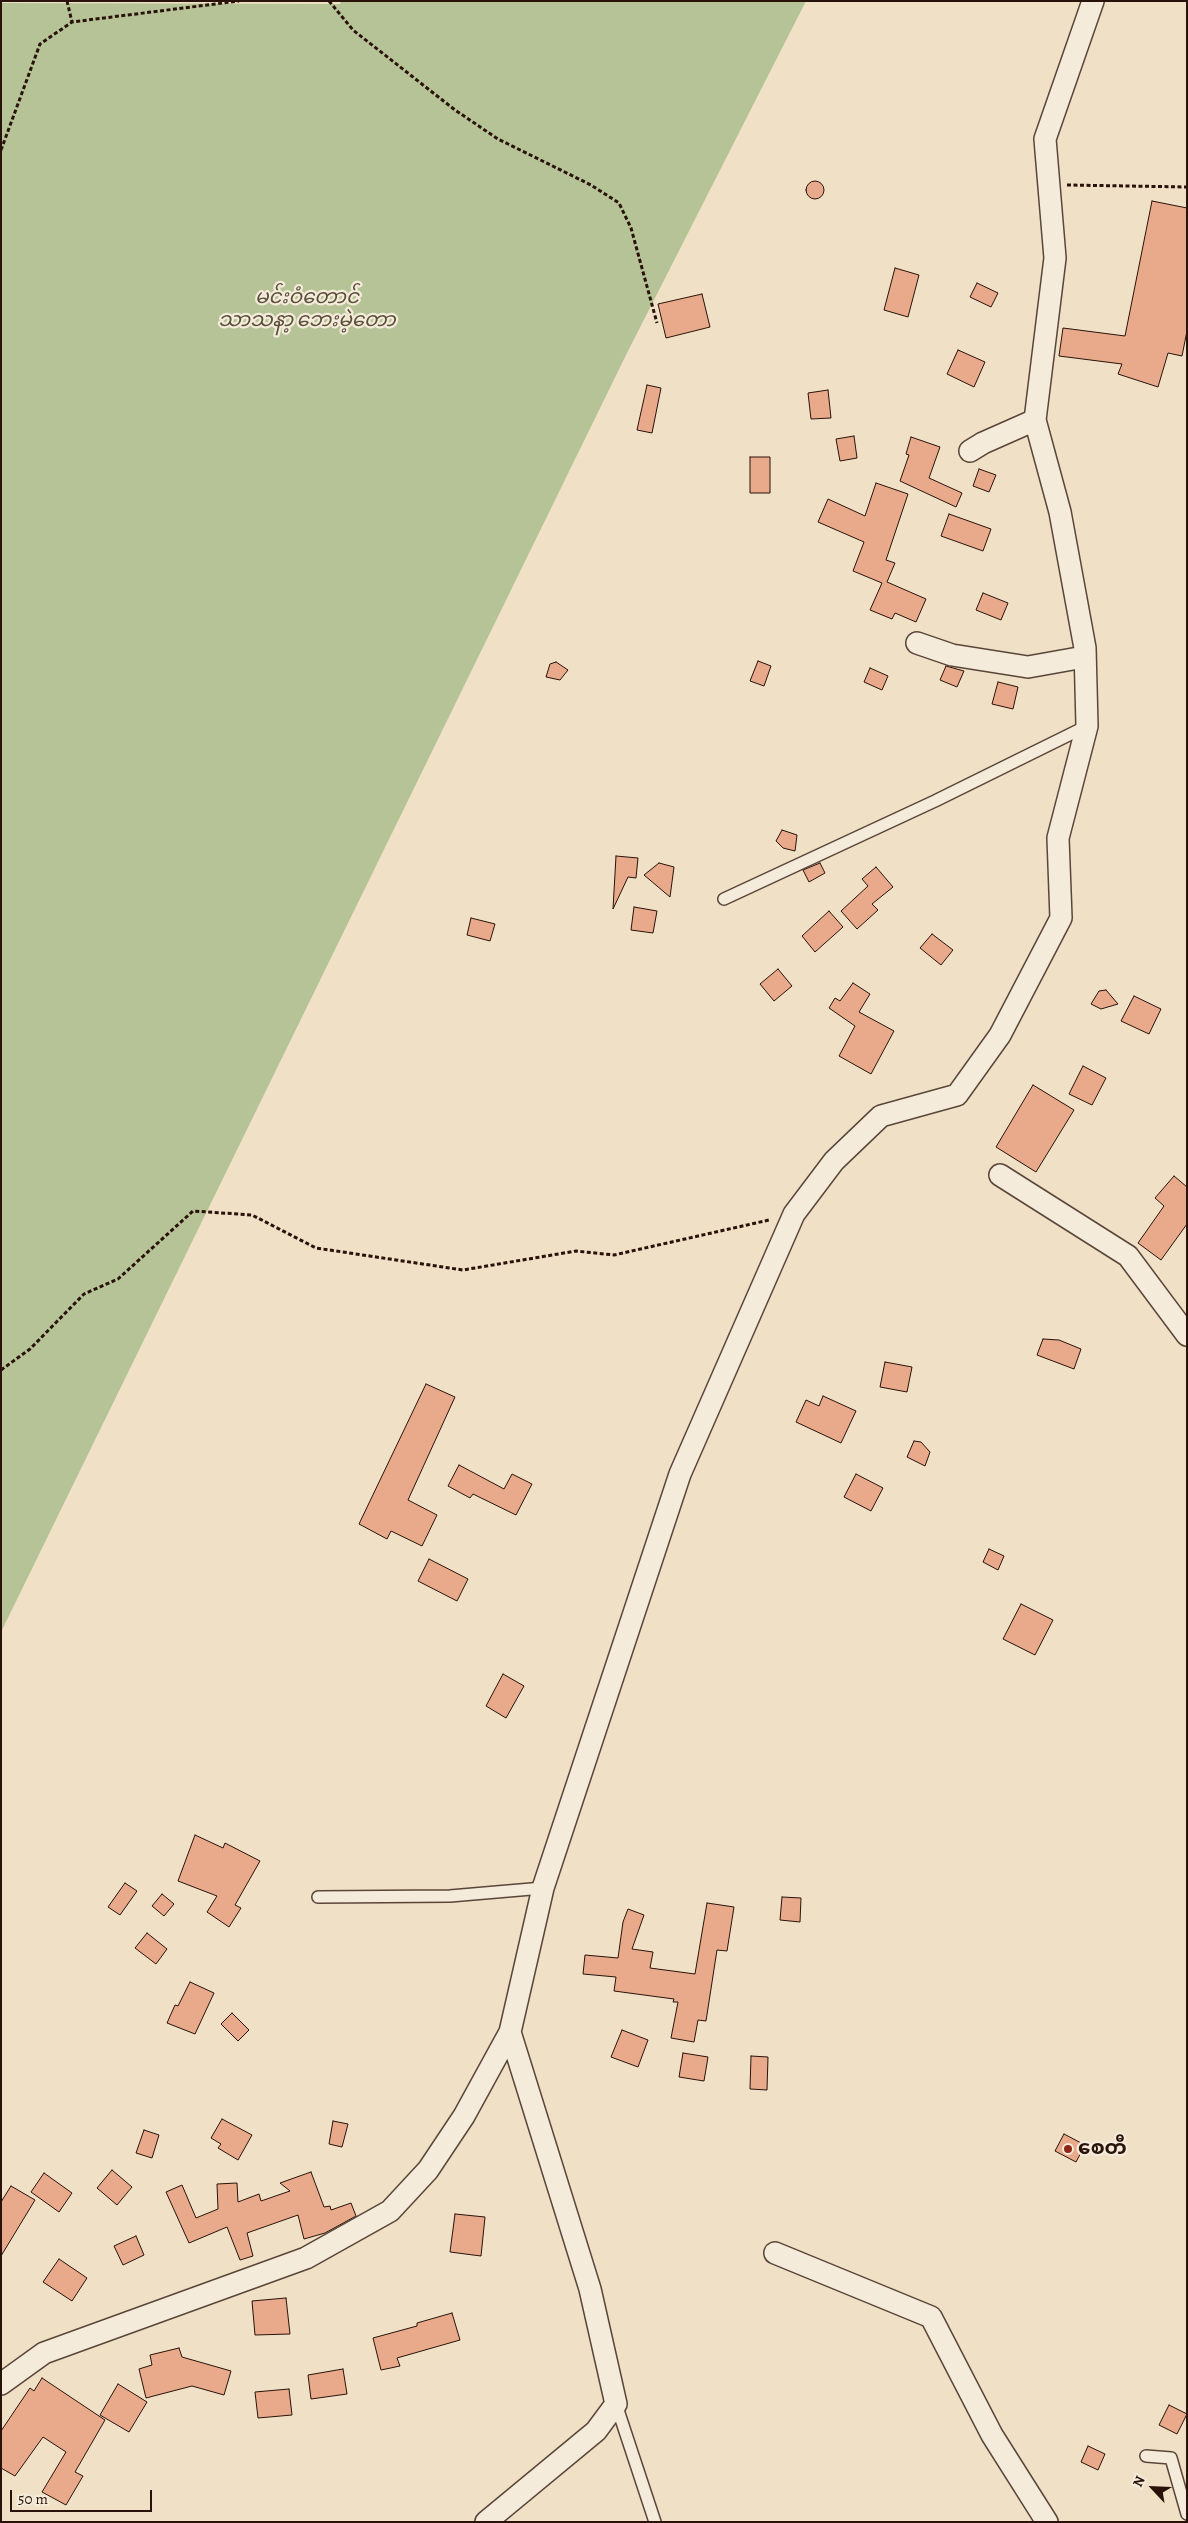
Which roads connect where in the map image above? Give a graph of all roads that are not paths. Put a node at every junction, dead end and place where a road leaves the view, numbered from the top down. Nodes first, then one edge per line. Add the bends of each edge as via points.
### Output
1 (1093, 1) edge
2 (1035, 420) junction
3 (970, 451) dead end
4 (917, 643) dead end
5 (1084, 657) junction
6 (1086, 726) junction
7 (724, 899) dead end
8 (1000, 1176) dead end
9 (1187, 1335) edge
10 (543, 1888) junction
11 (318, 1897) dead end
12 (510, 2032) junction
13 (775, 2253) dead end
14 (1, 2384) edge
15 (616, 2404) junction
16 (1146, 2456) dead end
17 (1187, 2514) edge
18 (486, 2522) edge
19 (655, 2522) edge
20 (1047, 2522) edge

1 - 2 street via 1045,139 1055,258
2 - 3 street
2 - 5 street via 1060,512
4 - 5 street via 952,655 1028,667
5 - 6 street
6 - 7 lane via 935,801
6 - 10 street via 1058,838 1061,918 1000,1035 957,1094 881,1116 834,1161 794,1214 680,1474
8 - 9 street via 1128,1256
10 - 11 lane via 450,1896
10 - 12 street
12 - 14 street via 464,2116 428,2170 390,2210 306,2258 44,2353
12 - 15 street via 590,2289
13 - 20 street via 931,2317 992,2435
15 - 18 street via 596,2431
15 - 19 lane
16 - 17 lane via 1171,2458

